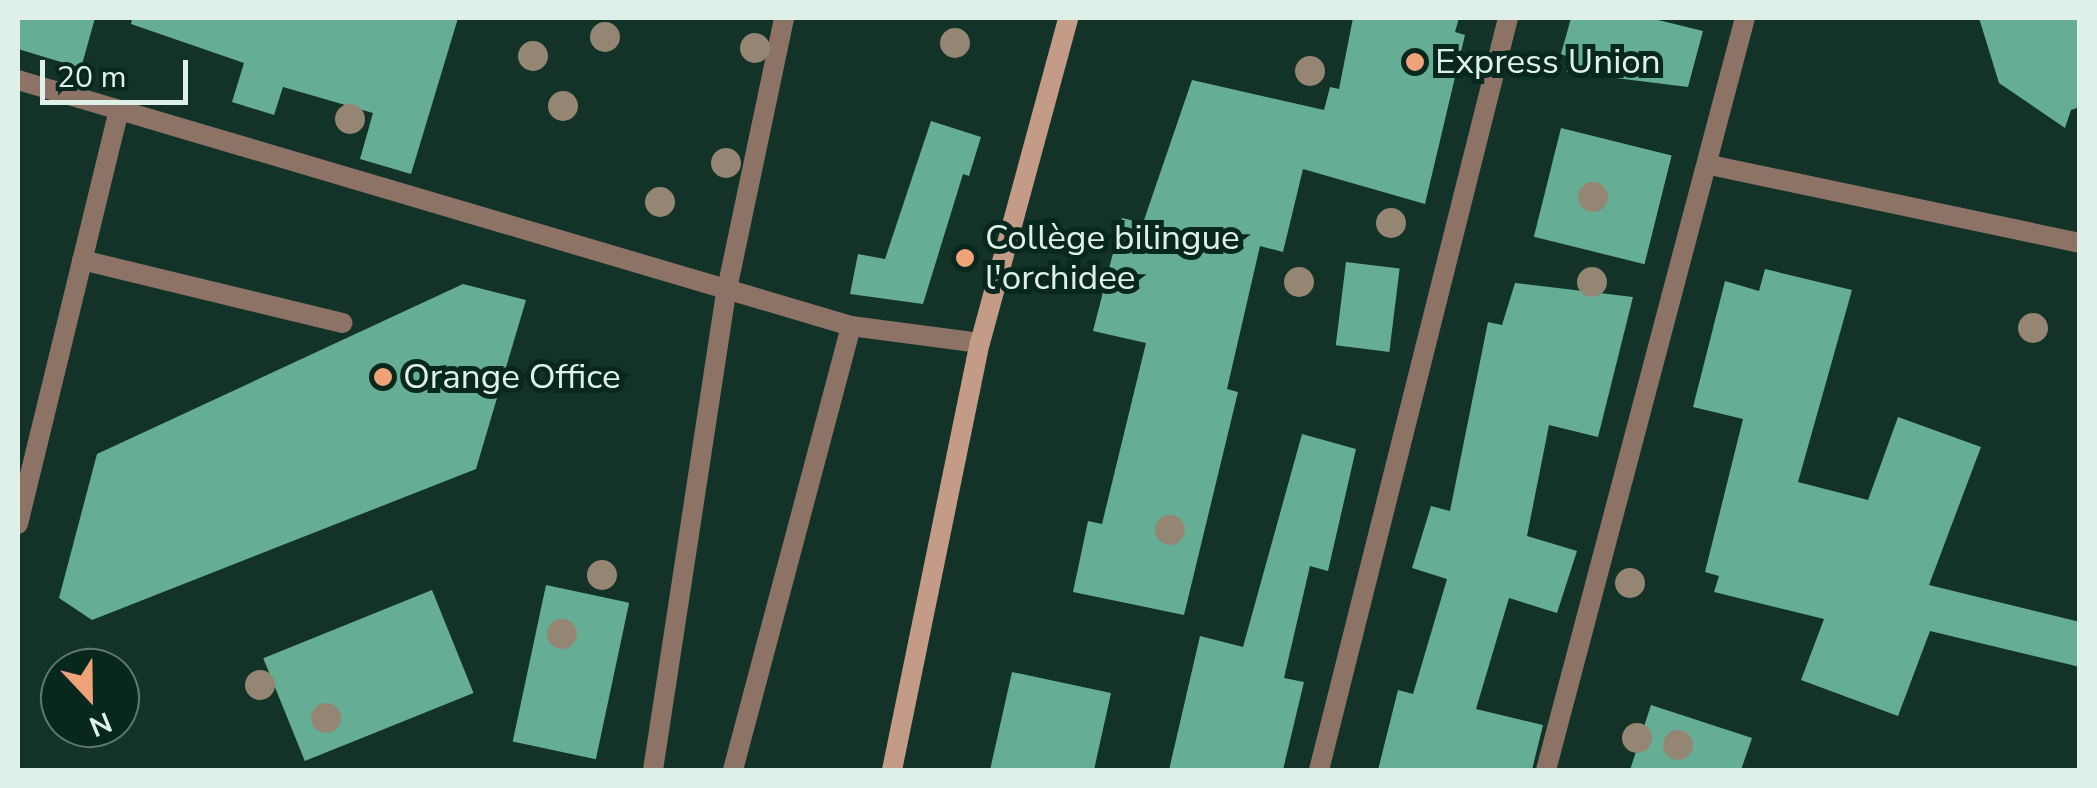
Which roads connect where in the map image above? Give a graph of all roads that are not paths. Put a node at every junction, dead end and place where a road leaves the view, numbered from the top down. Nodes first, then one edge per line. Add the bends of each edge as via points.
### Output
1 (784, 18) edge
2 (1068, 18) edge
3 (1508, 18) edge
4 (1745, 18) edge
5 (18, 80) edge
6 (119, 110) junction
7 (1710, 165) junction
8 (2080, 243) edge
9 (82, 260) junction
10 (727, 289) junction
11 (342, 323) dead end
12 (851, 326) junction
13 (980, 343) junction
14 (18, 524) edge
15 (653, 770) edge
16 (733, 770) edge
17 (892, 770) edge
18 (1320, 770) edge
19 (1546, 770) edge

1 - 10 street
2 - 13 main road
3 - 18 street
4 - 7 street
5 - 6 street
6 - 9 street
6 - 10 street
7 - 8 street
7 - 19 street
9 - 11 street
9 - 14 street
10 - 12 street
10 - 15 street
12 - 13 street
12 - 16 street
13 - 17 main road

